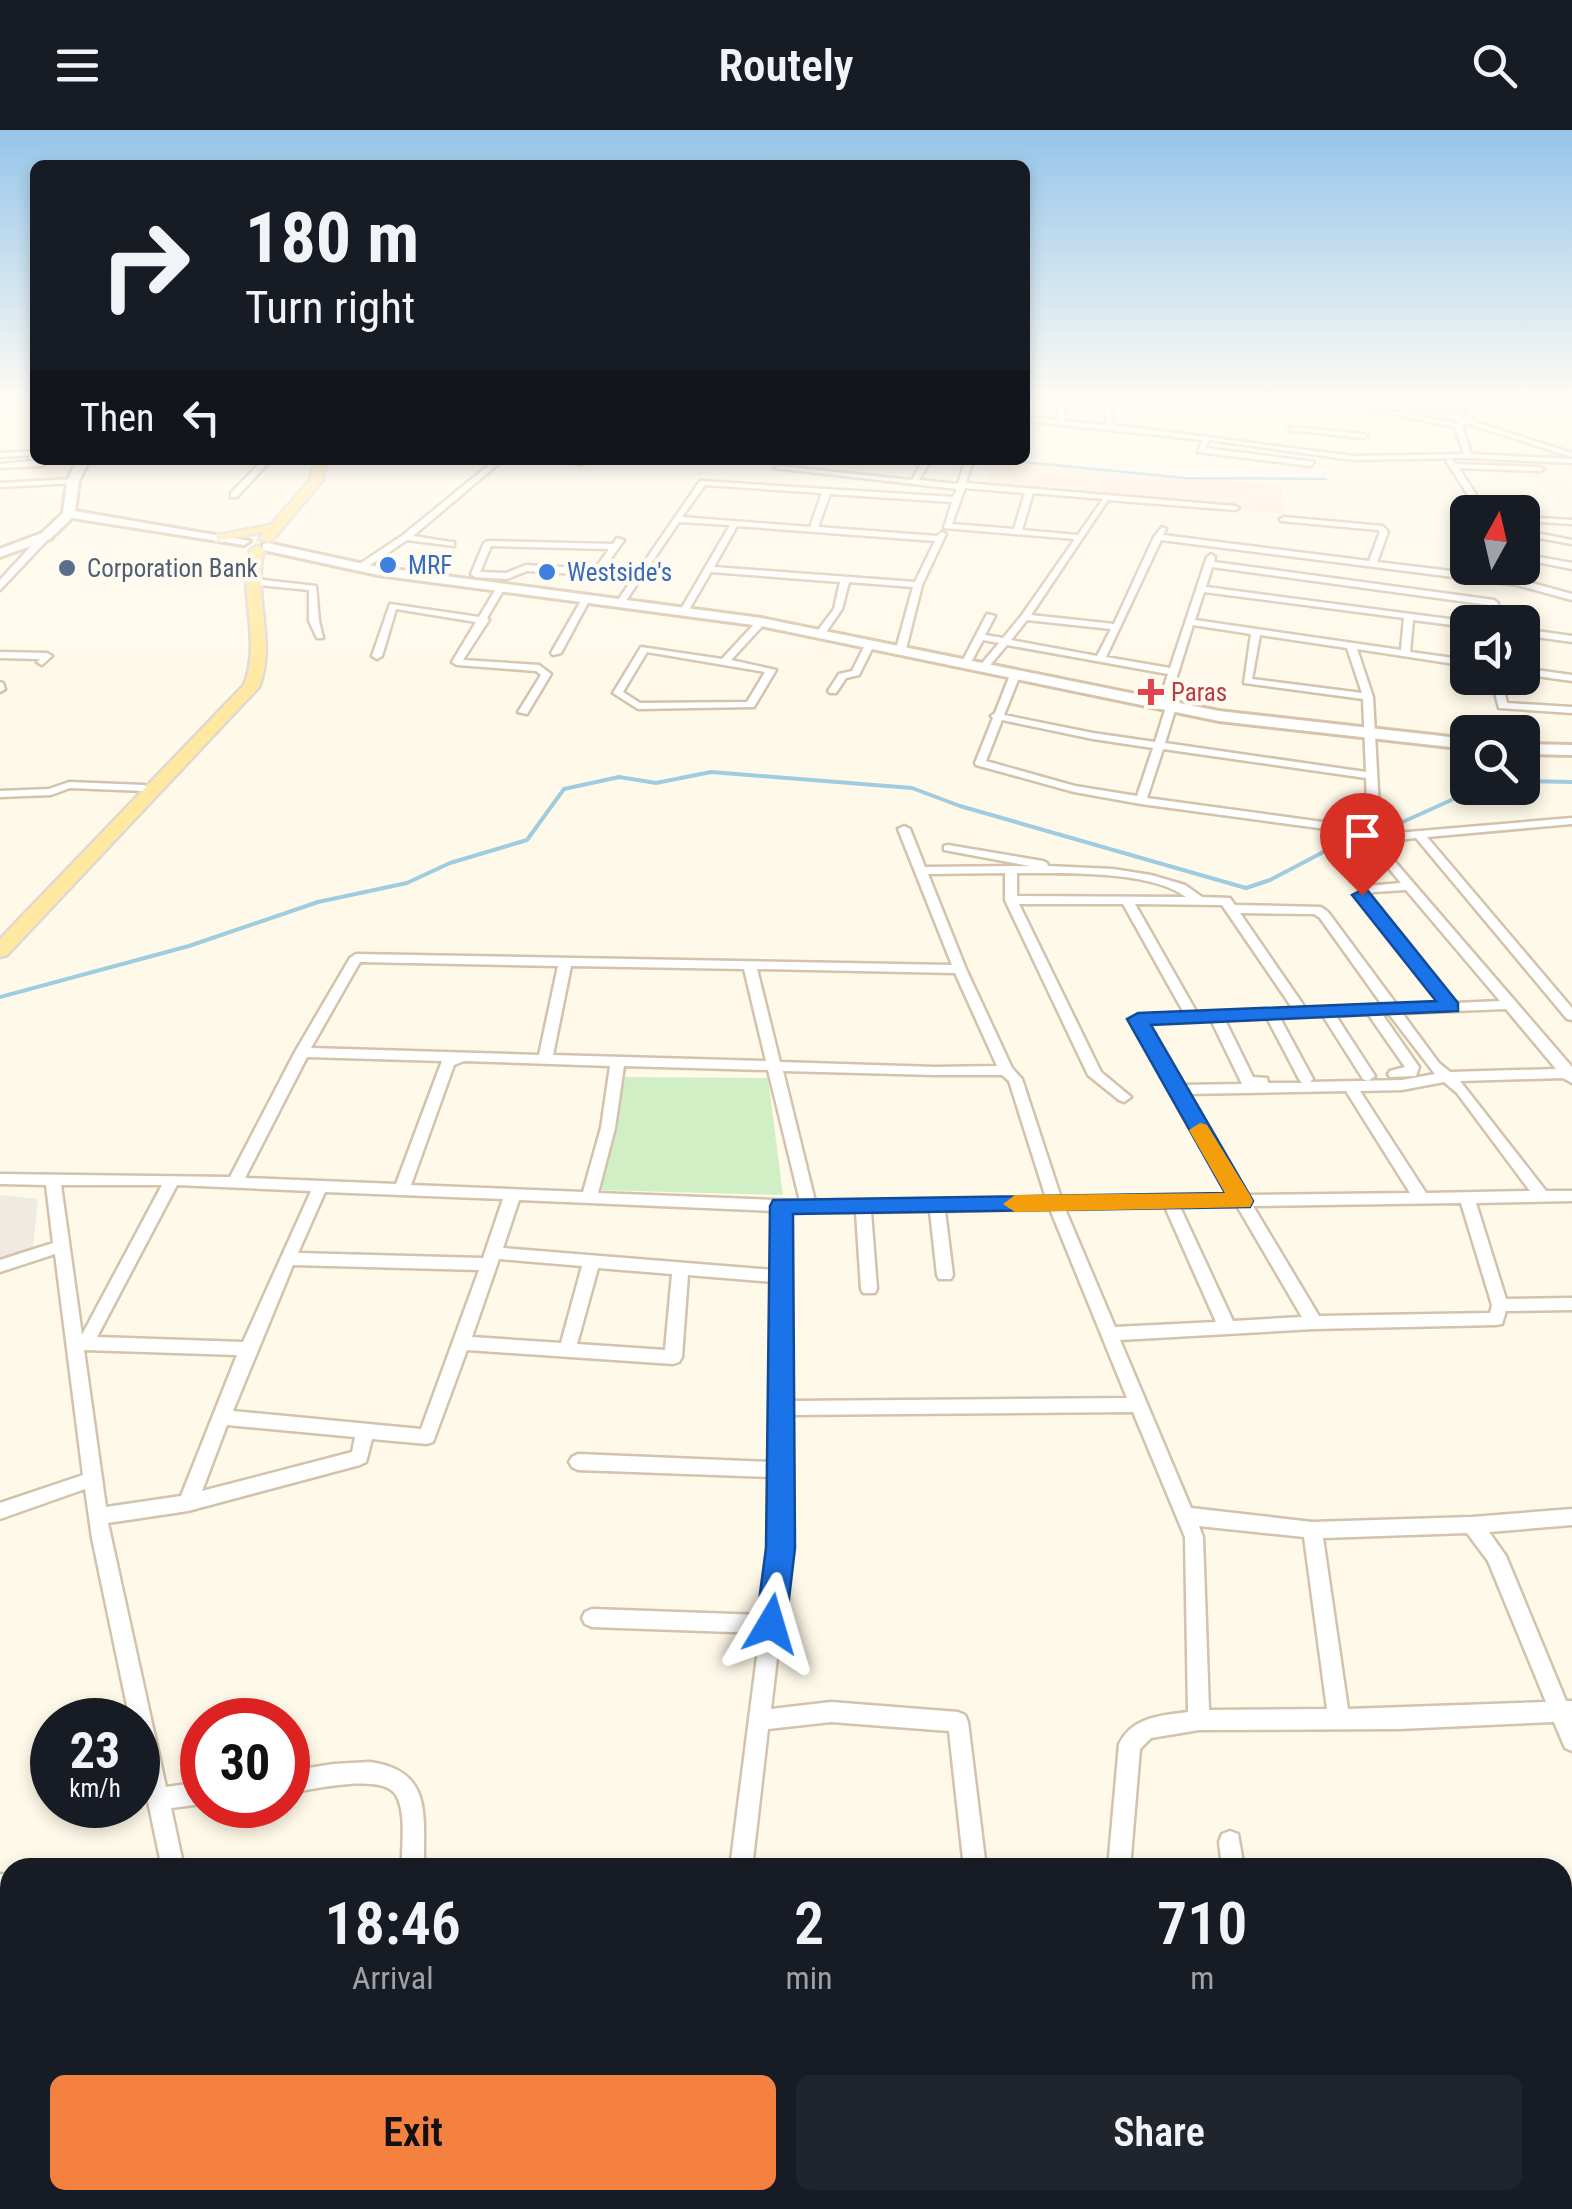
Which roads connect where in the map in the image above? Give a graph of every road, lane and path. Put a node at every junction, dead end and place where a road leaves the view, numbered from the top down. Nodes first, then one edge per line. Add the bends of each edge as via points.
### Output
1 (71, 497) edge
2 (293, 497) edge
3 (301, 497) edge
4 (454, 497) edge
5 (693, 497) edge
6 (825, 497) edge
7 (913, 497) edge
8 (957, 497) edge
9 (1028, 497) edge
10 (1099, 497) edge
11 (956, 500) junction
12 (1106, 501) dead end
13 (1235, 508) dead end
14 (69, 514) junction
15 (678, 519) junction
16 (1284, 519) dead end
17 (1540, 519) edge
18 (1572, 522) edge
19 (735, 523) junction
20 (947, 526) junction
21 (812, 529) junction
22 (1017, 532) junction
23 (46, 536) junction
24 (1540, 536) edge
25 (406, 537) junction
26 (1077, 537) junction
27 (222, 538) junction
28 (940, 538) junction
29 (257, 542) junction
30 (1572, 542) edge
31 (451, 544) dead end
32 (1215, 544) junction
33 (0, 553) edge
34 (1540, 560) edge
35 (1209, 564) junction
36 (1372, 564) junction
37 (1572, 566) edge
38 (361, 567) junction
39 (708, 569) junction
40 (1450, 574) edge
41 (845, 579) junction
42 (253, 582) junction
43 (493, 584) junction
44 (918, 585) junction
45 (1529, 585) edge
46 (0, 587) edge
47 (1200, 589) junction
48 (1572, 597) edge
49 (586, 599) junction
50 (620, 602) junction
51 (1494, 605) edge
52 (684, 611) junction
53 (990, 616) dead end
54 (1025, 616) junction
55 (1409, 616) junction
56 (484, 620) junction
57 (761, 622) junction
58 (1190, 622) junction
59 (1450, 622) edge
60 (1117, 627) junction
61 (1256, 632) junction
62 (821, 633) junction
63 (1540, 635) edge
64 (320, 636) dead end
65 (981, 638) junction
66 (1572, 639) edge
67 (1006, 640) junction
68 (870, 643) junction
69 (1352, 646) junction
70 (901, 649) junction
71 (556, 654) dead end
72 (1405, 654) junction
73 (0, 655) edge
74 (377, 656) dead end
75 (1100, 659) junction
76 (726, 660) junction
77 (1450, 660) edge
78 (42, 662) dead end
79 (966, 664) junction
80 (983, 668) junction
81 (1174, 672) junction
82 (1015, 674) junction
83 (1540, 674) edge
84 (1572, 678) edge
85 (833, 691) dead end
86 (1500, 695) edge
87 (1368, 697) junction
88 (1167, 706) junction
89 (1572, 710) edge
90 (523, 712) dead end
91 (996, 716) junction
92 (1371, 733) junction
93 (1450, 742) edge
94 (1160, 745) junction
95 (1540, 749) edge
96 (1572, 750) edge
97 (1372, 776) junction
98 (144, 788) junction
99 (0, 794) edge
100 (1141, 801) junction
101 (1572, 821) edge
102 (904, 829) dead end
103 (1365, 834) junction
104 (1419, 835) junction
105 (948, 848) dead end
106 (921, 871) junction
107 (1011, 872) junction
108 (1083, 872) junction
109 (1410, 886) junction
110 (1011, 900) junction
111 (1127, 900) junction
112 (1199, 901) junction
113 (1232, 909) junction
114 (0, 933) edge
115 (0, 951) edge
116 (565, 963) junction
117 (750, 967) junction
118 (960, 969) junction
119 (1510, 1005) junction
120 (1451, 1007) junction
121 (1392, 1009) junction
122 (1372, 1010) junction
123 (1327, 1012) junction
124 (1302, 1013) junction
125 (1271, 1014) junction
126 (1216, 1016) junction
127 (1572, 1016) edge
128 (1193, 1017) junction
129 (302, 1052) junction
130 (462, 1057) junction
131 (545, 1059) junction
132 (618, 1061) junction
133 (774, 1066) junction
134 (1006, 1070) junction
135 (1570, 1074) edge
136 (1368, 1076) junction
137 (1446, 1078) junction
138 (1306, 1079) junction
139 (1350, 1086) junction
140 (1176, 1090) junction
141 (1124, 1097) dead end
142 (0, 1180) edge
143 (172, 1180) junction
144 (53, 1182) junction
145 (234, 1184) junction
146 (320, 1187) junction
147 (402, 1189) junction
148 (512, 1194) junction
149 (1542, 1196) junction
150 (1572, 1196) edge
151 (589, 1197) junction
152 (1468, 1198) junction
153 (1422, 1199) junction
154 (1242, 1201) junction
155 (1170, 1202) junction
156 (1056, 1203) junction
157 (937, 1205) junction
158 (782, 1206) junction
159 (862, 1206) junction
160 (810, 1207) junction
161 (62, 1246) junction
162 (288, 1259) junction
163 (490, 1259) junction
164 (592, 1261) junction
165 (0, 1266) edge
166 (681, 1268) junction
167 (945, 1275) dead end
168 (782, 1277) junction
169 (870, 1289) dead end
170 (1572, 1304) edge
171 (1500, 1305) junction
172 (1314, 1323) junction
173 (1227, 1327) junction
174 (1110, 1334) junction
175 (80, 1343) junction
176 (462, 1344) junction
177 (248, 1348) junction
178 (567, 1350) junction
179 (1139, 1405) junction
180 (781, 1408) junction
181 (220, 1418) junction
182 (365, 1431) junction
183 (578, 1462) dead end
184 (780, 1470) junction
185 (93, 1479) junction
186 (188, 1503) junction
187 (0, 1511) edge
188 (98, 1516) junction
189 (1186, 1516) junction
190 (1572, 1516) edge
191 (1472, 1525) junction
192 (1312, 1530) junction
193 (592, 1618) dead end
194 (771, 1624) junction
195 (137, 1698) edge
196 (1565, 1711) edge
197 (1339, 1719) junction
198 (759, 1720) junction
199 (1199, 1720) junction
200 (1572, 1740) edge
201 (310, 1779) edge
202 (160, 1808) edge
203 (1230, 1842) dead end
204 (171, 1858) edge
205 (413, 1858) edge
206 (742, 1858) edge
207 (974, 1858) edge
208 (1120, 1858) edge
209 (1232, 1858) edge

1 - 14 main road
2 - 29 main road
3 - 29 main road
4 - 25 street
5 - 15 street
6 - 21 street
7 - 11 street
8 - 11 street
9 - 22 street
10 - 13 street
11 - 20 street
12 - 26 street
14 - 23 main road
14 - 27 main road
15 - 19 street
15 - 50 street
16 - 36 street via 1380,528
17 - 18 street
19 - 21 street
19 - 39 street
20 - 22 street
20 - 28 street
21 - 28 street
22 - 26 street
23 - 33 main road
23 - 46 street
24 - 30 street
25 - 31 street
25 - 38 street
26 - 54 street
27 - 29 main road
27 - 29 main road
28 - 44 street
29 - 38 main road
29 - 42 main road
29 - 98 main road via 242,680
32 - 35 street
32 - 36 street
32 - 60 street via 1160,533
34 - 37 street
35 - 47 street
35 - 51 street
36 - 40 street
38 - 43 main road
39 - 41 street
39 - 52 street
41 - 44 street
41 - 62 street via 838,609
42 - 64 street via 313,588
42 - 115 main road via 262,656 251,687
43 - 43 street via 526,568 596,572 617,543 488,542 475,575
43 - 49 main road
43 - 56 street
44 - 70 street
45 - 48 street
47 - 55 street
47 - 58 street
49 - 50 main road
49 - 71 street
50 - 52 main road
52 - 57 main road
53 - 65 street
54 - 60 street
54 - 67 street
55 - 59 street
55 - 72 street
56 - 74 street via 393,606
56 - 90 street via 458,662 539,668 546,674
57 - 62 main road
57 - 76 street
58 - 61 street
58 - 81 street
60 - 75 street
61 - 69 street
61 - 87 street via 1247,681
62 - 68 main road
63 - 66 street
65 - 67 street
65 - 79 street
67 - 75 street
67 - 80 street
68 - 70 main road
68 - 85 street via 856,673 842,676
69 - 72 street
69 - 87 street
70 - 79 main road
72 - 77 street
73 - 78 street via 47,656
75 - 81 street
76 - 76 street via 644,649 618,693 638,706 750,705 771,670
79 - 80 main road
80 - 82 main road
81 - 88 street
82 - 88 main road
82 - 91 street
83 - 84 street
86 - 89 street via 1503,706 1513,709
87 - 92 street
88 - 92 main road
88 - 94 street
91 - 94 street
91 - 100 street via 980,763
92 - 93 main road
92 - 97 street
94 - 97 street
94 - 100 street
95 - 96 main road
97 - 103 street via 1374,827
98 - 99 street via 70,785
98 - 114 main road
100 - 103 street
101 - 104 street
102 - 106 street
103 - 104 street
103 - 109 street
104 - 127 street
105 - 108 street
106 - 107 street
106 - 118 street
107 - 108 street
107 - 110 street
108 - 112 street via 1163,879 1192,890
109 - 119 street
109 - 120 street via 1362,895
110 - 111 street
110 - 141 street via 1096,1074
111 - 112 street
111 - 128 street
112 - 113 street via 1226,901
113 - 121 street via 1317,910
113 - 124 street
116 - 117 street
116 - 129 street via 356,958
116 - 131 street
117 - 118 street
117 - 133 street
118 - 134 street
119 - 120 street
119 - 135 street
120 - 121 street
121 - 122 street
121 - 137 street
122 - 123 street
122 - 136 street via 1412,1067
123 - 124 street
123 - 136 street
124 - 125 street
125 - 126 street
125 - 138 street
126 - 128 street
126 - 138 street via 1248,1082
128 - 140 street via 1138,1019
129 - 130 street
129 - 145 street
130 - 131 street
130 - 147 street via 448,1062
131 - 132 street
132 - 133 street
132 - 151 street
133 - 134 street
133 - 160 street
134 - 156 street via 1016,1080
135 - 137 street
136 - 138 street
137 - 139 street
137 - 149 street
139 - 140 street
139 - 153 street
140 - 154 street
142 - 144 street
143 - 144 street
143 - 145 street
143 - 175 street
144 - 161 street
145 - 146 street
146 - 147 street
146 - 162 street
147 - 148 street
148 - 151 street
148 - 163 street
149 - 150 street
149 - 152 street
151 - 158 street
152 - 153 street
152 - 171 street
153 - 154 street
154 - 155 street
154 - 172 street
155 - 156 street
155 - 173 street
156 - 157 street
156 - 174 street
157 - 159 street
157 - 167 street
158 - 160 street
158 - 168 street
159 - 160 street
159 - 169 street
161 - 165 street
161 - 175 street
162 - 163 street
162 - 177 street
163 - 164 street
163 - 176 street
164 - 166 street
164 - 178 street
166 - 168 street
166 - 178 street via 672,1356
168 - 180 street
170 - 171 street
171 - 172 street via 1496,1319
172 - 173 street
173 - 174 street
174 - 179 street
175 - 177 street
175 - 185 street
176 - 178 street
176 - 182 street via 427,1437
177 - 181 street
179 - 180 street
179 - 189 street
180 - 184 street
181 - 182 street
181 - 186 street
182 - 186 street via 360,1457
183 - 184 street
184 - 194 street
185 - 187 street
185 - 188 street
186 - 188 street
188 - 195 street
189 - 192 street
189 - 199 street via 1194,1537
190 - 191 street
191 - 192 street
191 - 196 street via 1496,1556
192 - 197 street
193 - 194 street
194 - 198 street
196 - 197 street
196 - 200 street
197 - 199 street
198 - 206 street
198 - 207 street via 831,1712 958,1722
199 - 208 street via 1146,1729 1130,1744
201 - 205 street via 364,1772 395,1777 410,1802
202 - 204 street
203 - 209 street

